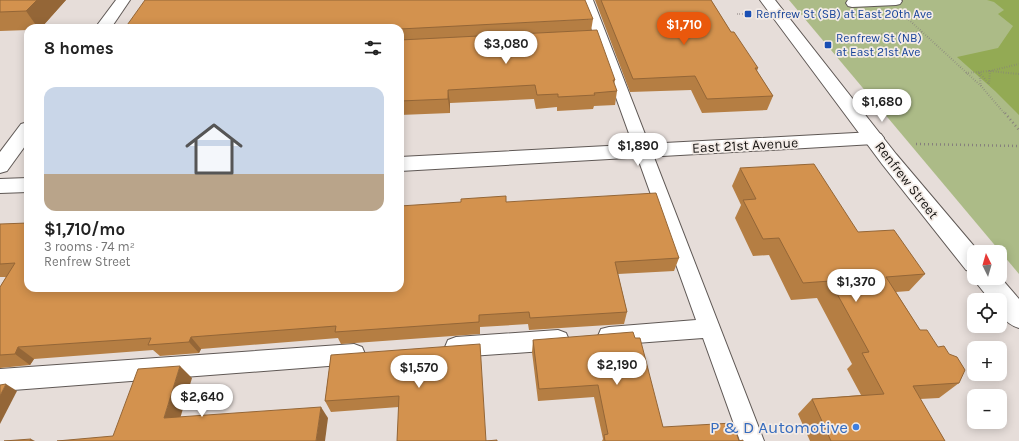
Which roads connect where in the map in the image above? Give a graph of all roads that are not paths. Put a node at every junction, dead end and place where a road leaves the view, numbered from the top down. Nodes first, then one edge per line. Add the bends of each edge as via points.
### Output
1 (123, 0) edge
2 (587, 0) edge
3 (767, 0) edge
4 (892, 1) road end
5 (852, 3) dead end
6 (106, 24) edge
7 (601, 38) junction
8 (585, 39) edge
9 (24, 133) edge
10 (874, 138) junction
11 (644, 151) junction
12 (404, 164) edge
13 (0, 166) edge
14 (24, 185) edge
15 (0, 186) edge
16 (967, 255) edge
17 (992, 285) edge
18 (1019, 317) edge
19 (710, 328) junction
20 (439, 348) edge
21 (375, 353) edge
22 (0, 380) edge
23 (752, 441) edge

1 - 6 street
2 - 7 lane
3 - 10 street, Renfrew Street
4 - 5 lane
7 - 8 lane
7 - 11 lane
9 - 13 street
10 - 11 street, East 21st Avenue
10 - 16 street, Renfrew Street
11 - 12 street, East 21st Avenue
11 - 19 lane
14 - 15 street
17 - 18 street
19 - 20 lane
19 - 23 lane
21 - 22 lane

